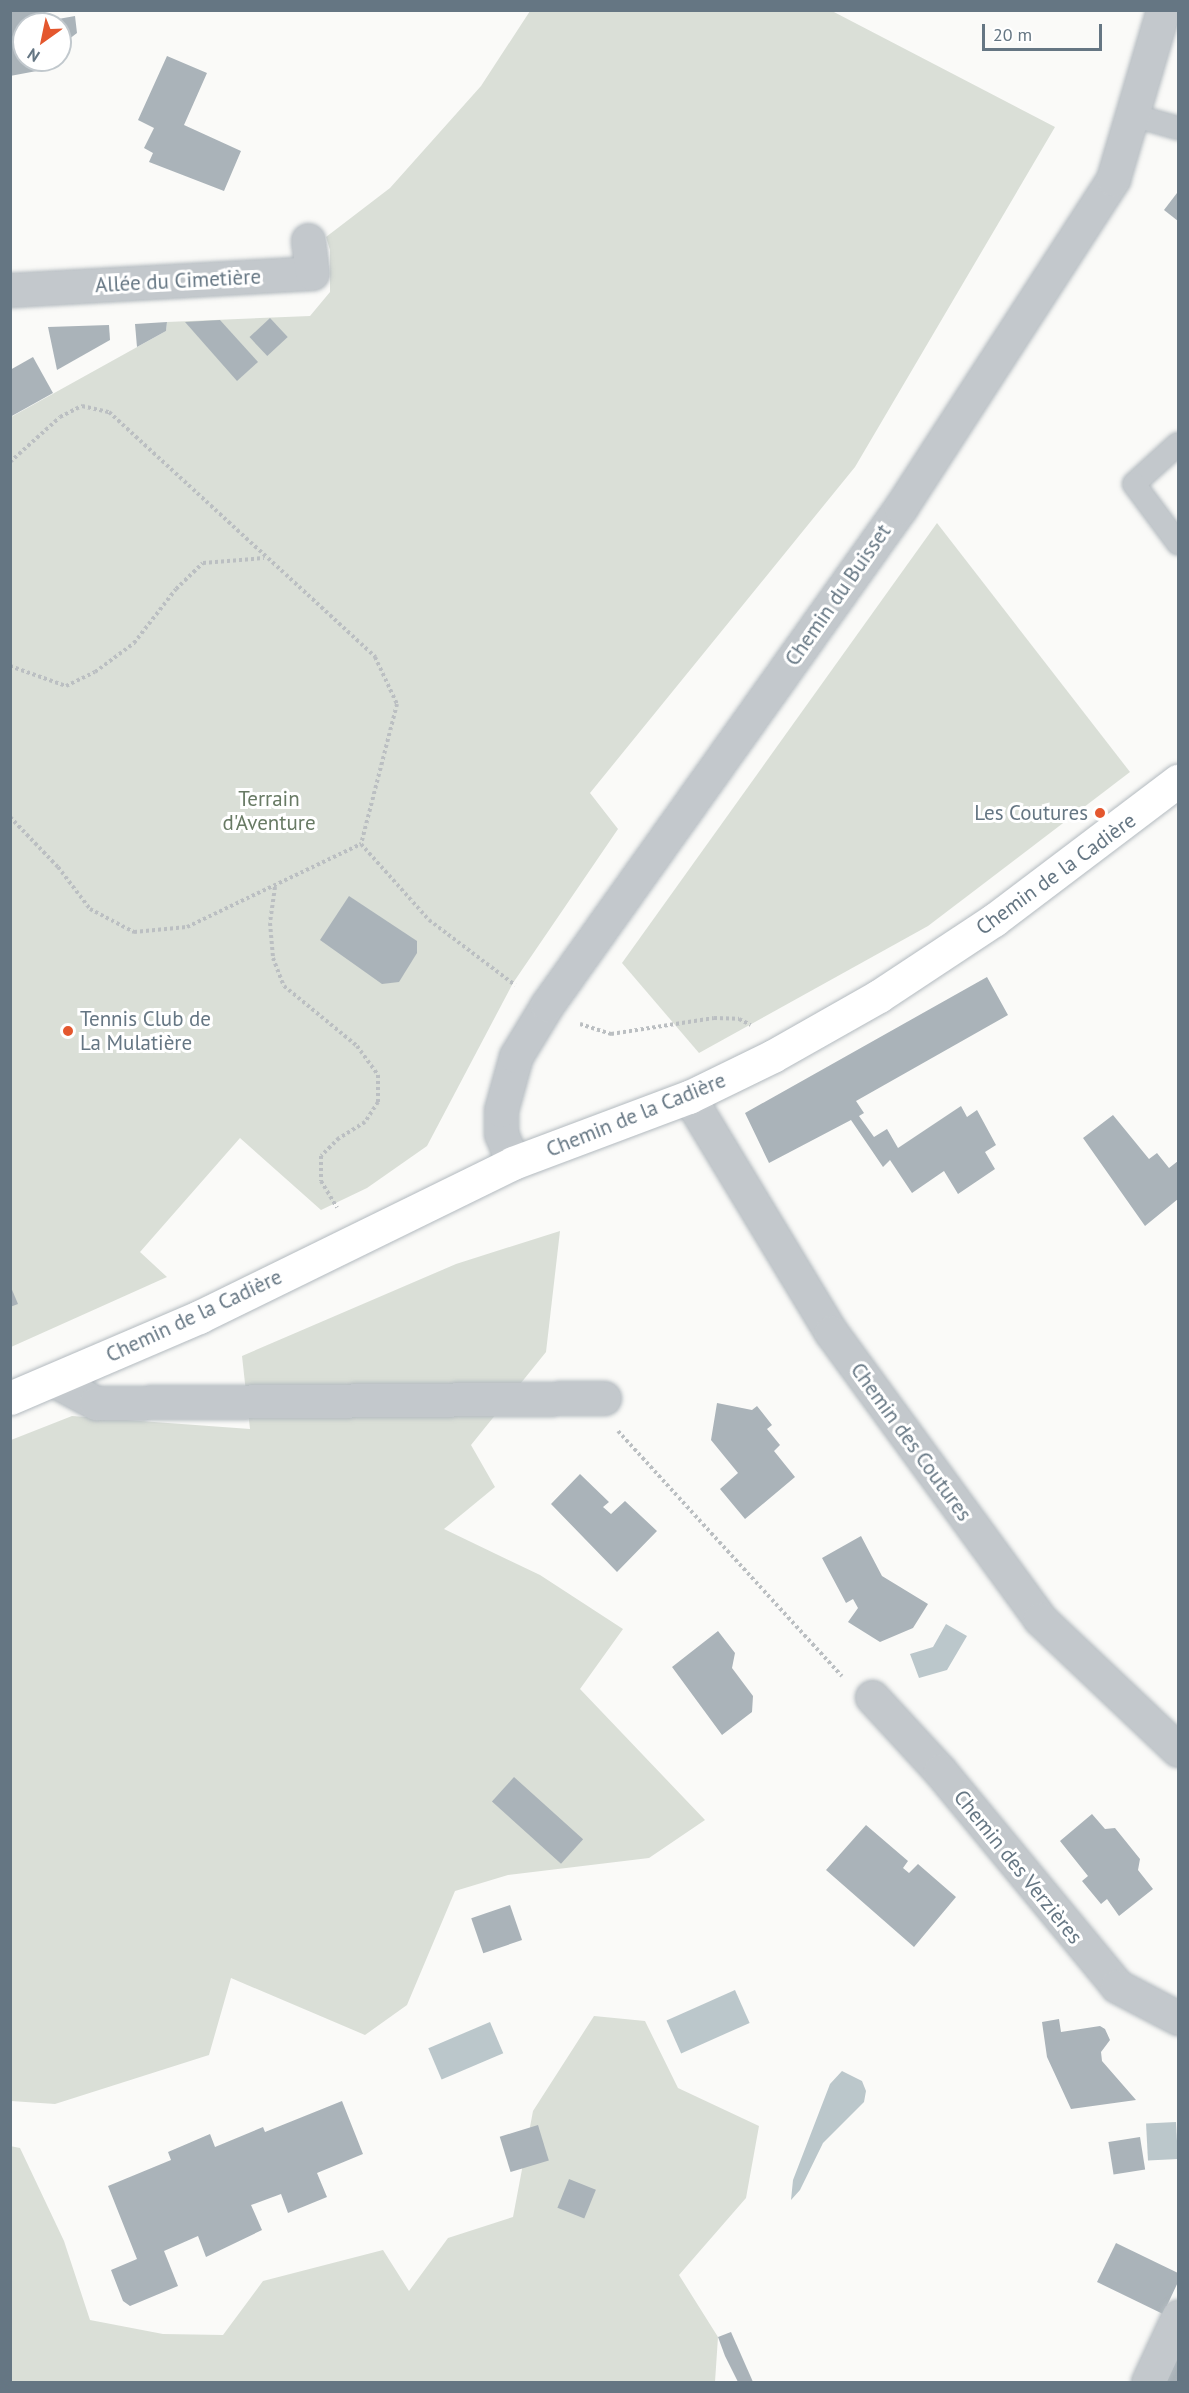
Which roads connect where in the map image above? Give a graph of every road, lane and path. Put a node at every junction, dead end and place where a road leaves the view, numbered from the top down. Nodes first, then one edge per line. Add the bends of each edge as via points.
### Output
1 (1163, 10) edge
2 (1132, 116) junction
3 (1179, 128) edge
4 (308, 240) dead end
5 (10, 290) edge
6 (1179, 444) edge
7 (10, 462) edge
8 (1179, 543) edge
9 (264, 558) junction
10 (10, 666) edge
11 (1179, 781) edge
12 (12, 816) edge
13 (361, 844) junction
14 (275, 887) junction
15 (518, 987) dead end
16 (574, 1021) dead end
17 (757, 1030) dead end
18 (689, 1097) junction
19 (513, 1163) junction
20 (354, 1238) junction
21 (55, 1381) junction
22 (10, 1398) edge
23 (604, 1398) joint
24 (872, 1697) joint
25 (1179, 1750) edge
26 (1179, 2018) edge
27 (1179, 2317) edge
28 (1148, 2382) edge

1 - 2 street, Chemin du Buisset
2 - 3 lane
2 - 19 street, Chemin du Buisset via 1113,179 901,507 547,1005 516,1056 501,1110 501,1134
4 - 5 street, Allée du Cimetière via 312,273
6 - 8 lane via 1134,484
7 - 9 path via 82,406 110,412
9 - 10 path via 203,563 176,589 134,643 95,672 66,686
9 - 13 path via 375,657 397,704
11 - 18 street, Chemin de la Cadière via 994,920 906,979 772,1056
12 - 14 path via 90,909 134,932 188,927
13 - 14 path
13 - 15 path via 429,920
14 - 20 path via 270,923 273,958 284,986 357,1046 378,1076 378,1102 365,1122 339,1138 321,1156 321,1181
16 - 17 path via 611,1034 714,1018 739,1019
18 - 19 street, Chemin de la Cadière
18 - 25 street, Chemin des Coutures via 831,1332 1040,1619
19 - 20 street, Chemin de la Cadière
20 - 21 street, Chemin de la Cadière via 199,1317
21 - 22 street, Chemin de la Cadière
21 - 23 street via 96,1403
23 - 24 path via 613,1425 840,1675
24 - 26 street, Chemin des Verzières via 940,1771 1117,1986
27 - 28 street

